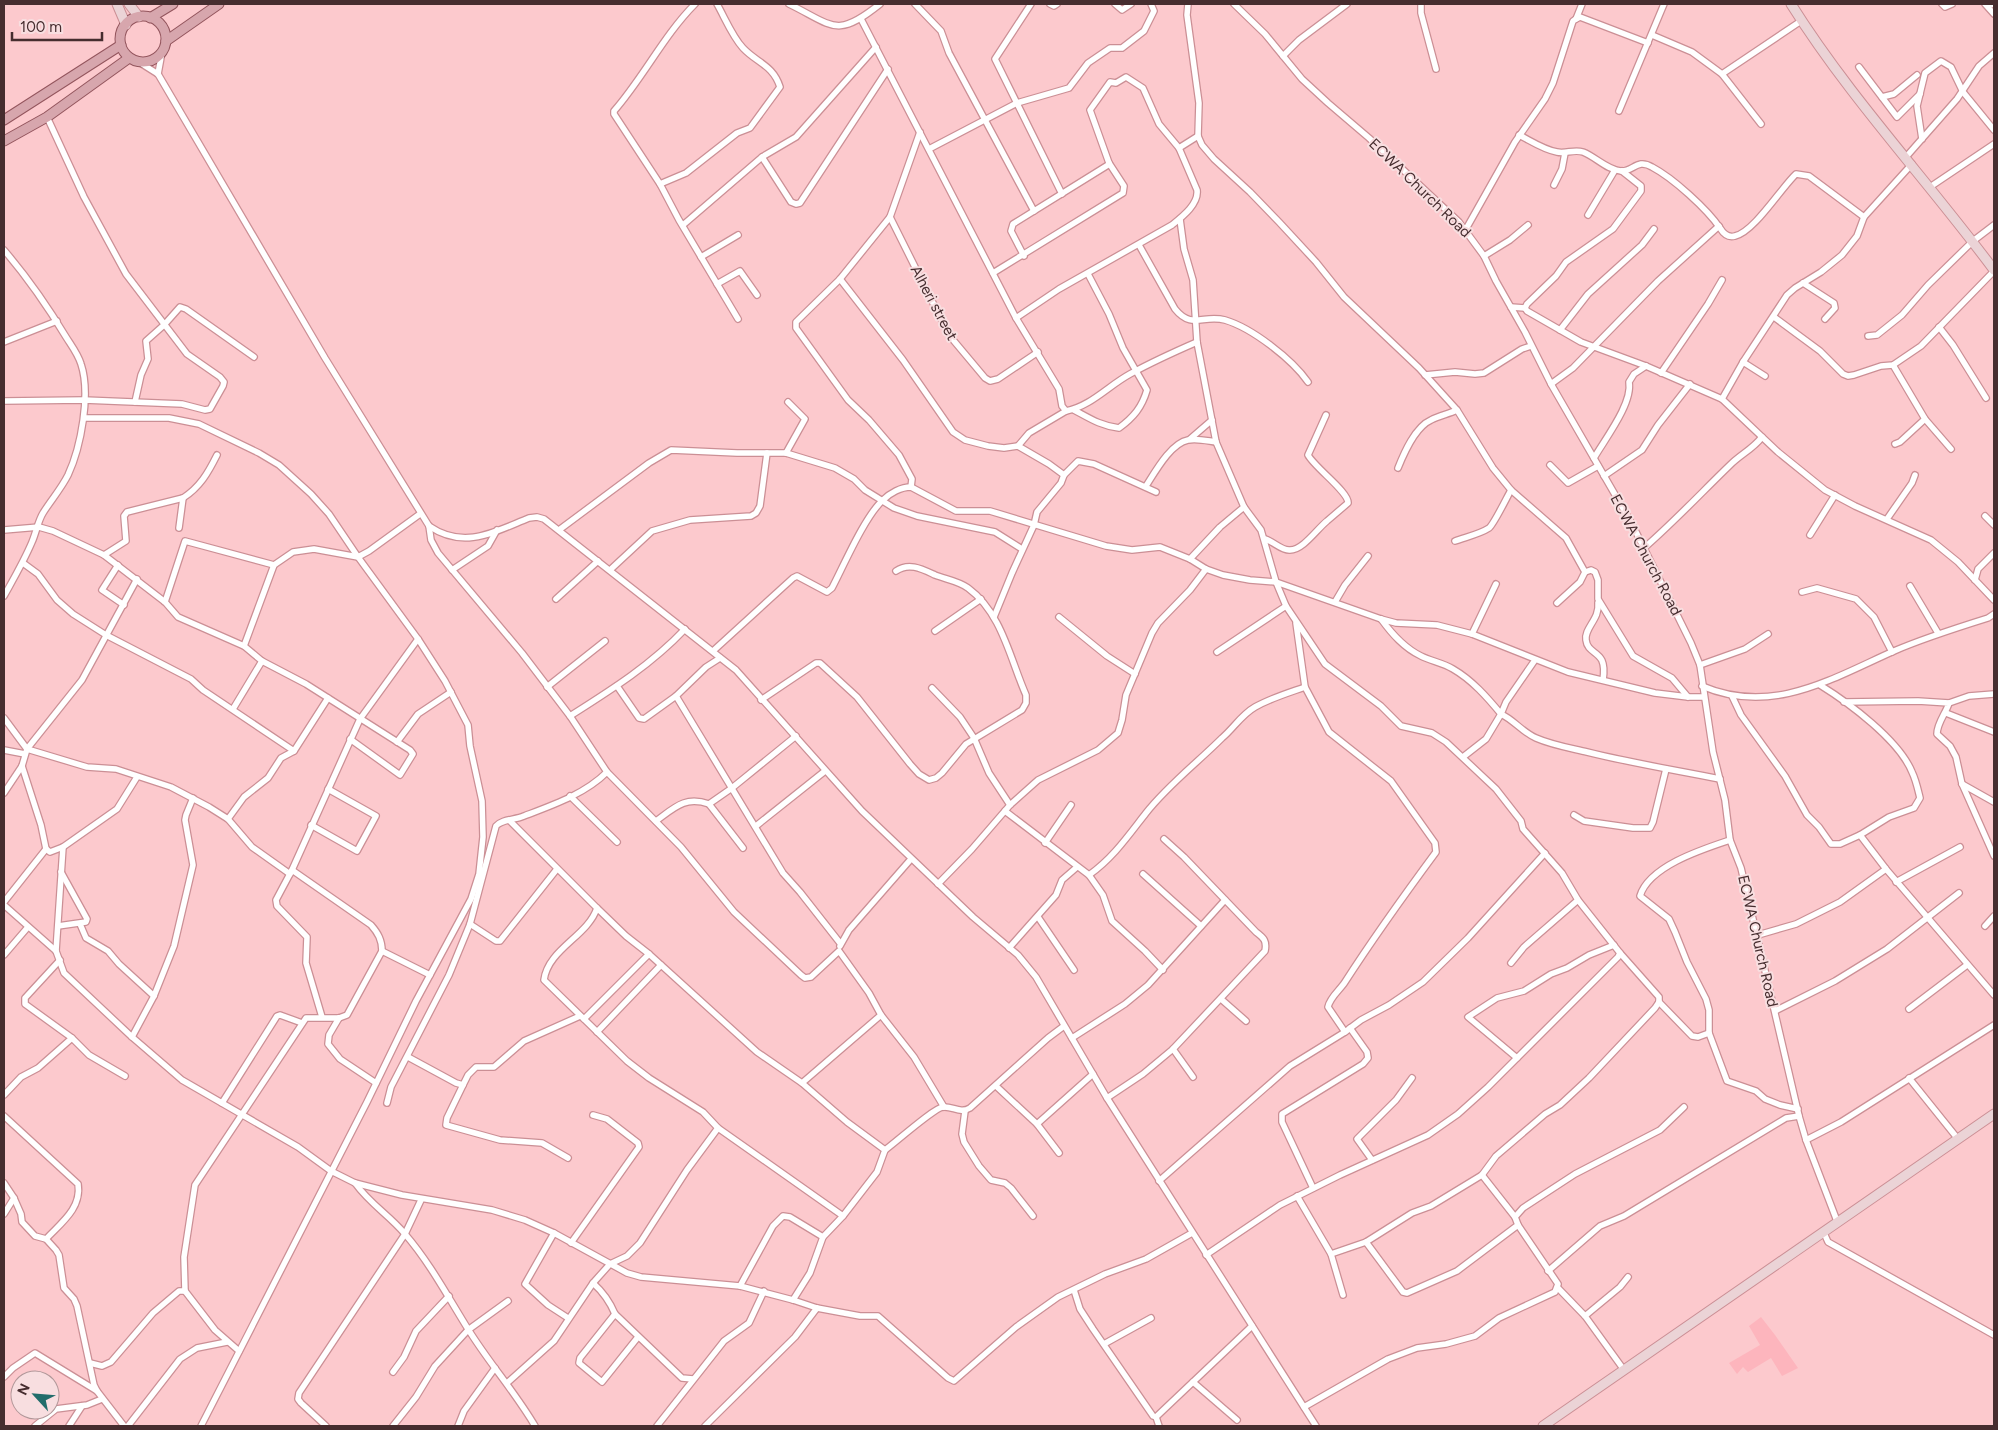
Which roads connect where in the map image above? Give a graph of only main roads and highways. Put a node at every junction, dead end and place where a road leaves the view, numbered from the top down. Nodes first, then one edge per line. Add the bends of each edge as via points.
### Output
1 (174, 4) edge
2 (219, 4) edge
3 (150, 18) junction
4 (166, 41) junction
5 (121, 45) junction
6 (130, 58) junction
7 (4, 120) edge
8 (4, 141) edge

1 - 3 main road
2 - 4 main road
3 - 4 main road via 164,29
3 - 5 main road via 139,17 126,25 121,34
4 - 6 main road via 162,52 150,62
5 - 6 main road
5 - 7 main road
6 - 8 main road via 47,117

